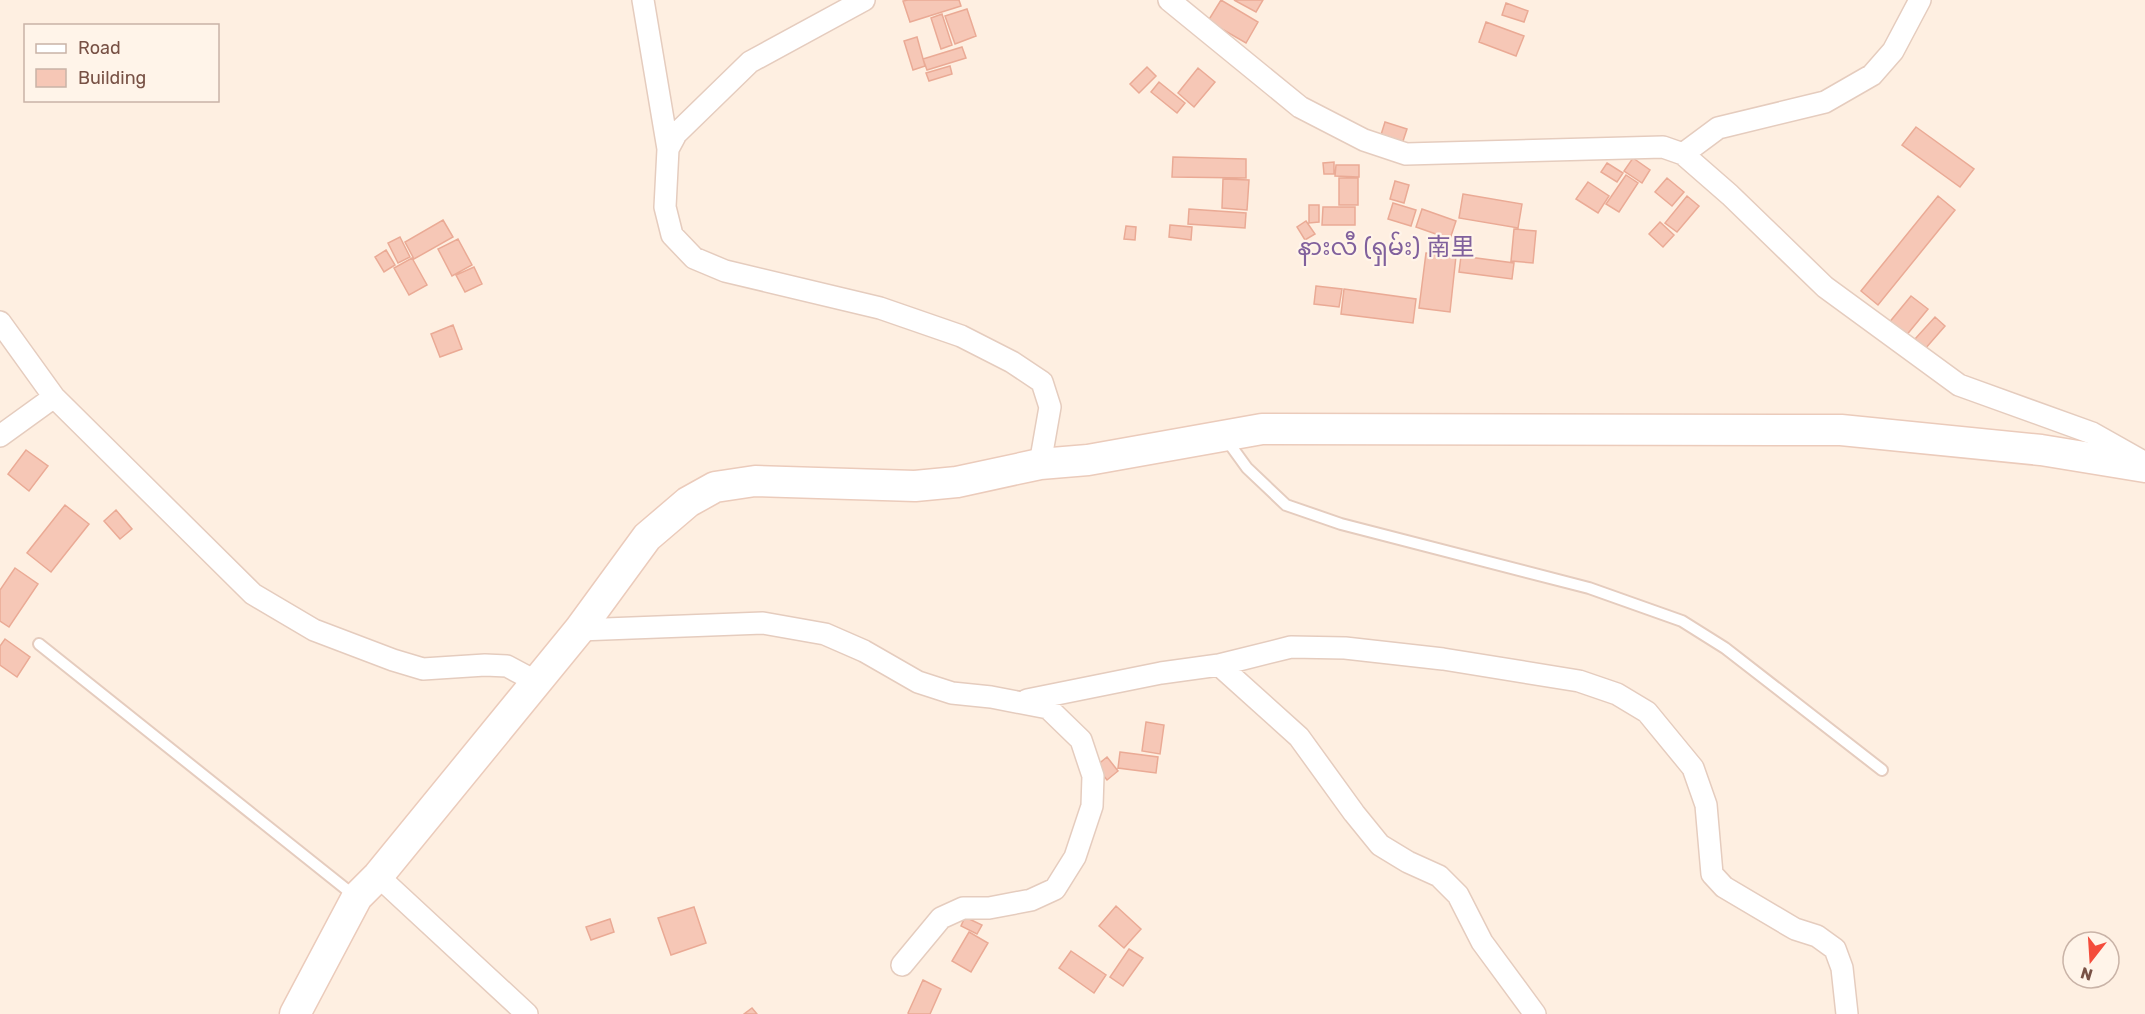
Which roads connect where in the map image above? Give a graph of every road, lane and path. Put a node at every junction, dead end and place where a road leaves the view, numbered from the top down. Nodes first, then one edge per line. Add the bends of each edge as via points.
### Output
1 (644, 0) edge
2 (864, 0) edge
3 (1169, 0) edge
4 (1920, 0) edge
5 (668, 150) junction
6 (1683, 154) junction
7 (0, 322) edge
8 (54, 397) junction
9 (0, 436) edge
10 (1224, 436) junction
11 (1040, 464) junction
12 (2145, 465) edge
13 (579, 630) junction
14 (39, 644) dead end
15 (1219, 665) junction
16 (537, 682) junction
17 (1021, 702) junction
18 (1882, 770) dead end
19 (378, 876) junction
20 (357, 897) junction
21 (902, 965) dead end
22 (295, 1014) edge
23 (527, 1014) edge
24 (1535, 1014) edge
25 (1846, 1014) edge

1 - 5 street
2 - 5 street via 750,62 676,135
3 - 6 street via 1300,107 1364,140 1406,154 1663,147
4 - 6 street via 1893,51 1872,75 1825,102 1718,128
5 - 11 street via 665,207 672,235 694,258 724,272 880,308 961,336 1012,362 1042,382 1050,407
6 - 12 street via 1825,287 1959,385 2092,433
7 - 8 street
8 - 9 street
8 - 16 street via 252,594 314,630 413,666 507,666
10 - 11 main road via 1088,460
10 - 12 main road via 1262,429 1840,430 2042,450
10 - 18 lane via 1247,468 1286,505 1341,524 1589,588 1682,621 1725,648
11 - 13 main road via 957,482 915,486 755,481 715,487 688,502 647,537
13 - 16 main road
13 - 17 street via 763,623 825,634 918,682 952,693
14 - 20 lane
15 - 17 street
15 - 24 street via 1299,737 1380,845 1439,876 1458,896 1482,942
15 - 25 street via 1291,647 1345,648 1579,681 1617,693 1647,712 1693,768 1706,805 1712,874 1733,893 1835,949 1842,968
16 - 19 main road
17 - 21 street via 1048,708 1081,740 1093,776 1092,806 1075,857 1055,889 1031,900 989,908 963,908 941,918
19 - 20 main road
19 - 23 street
20 - 22 main road

